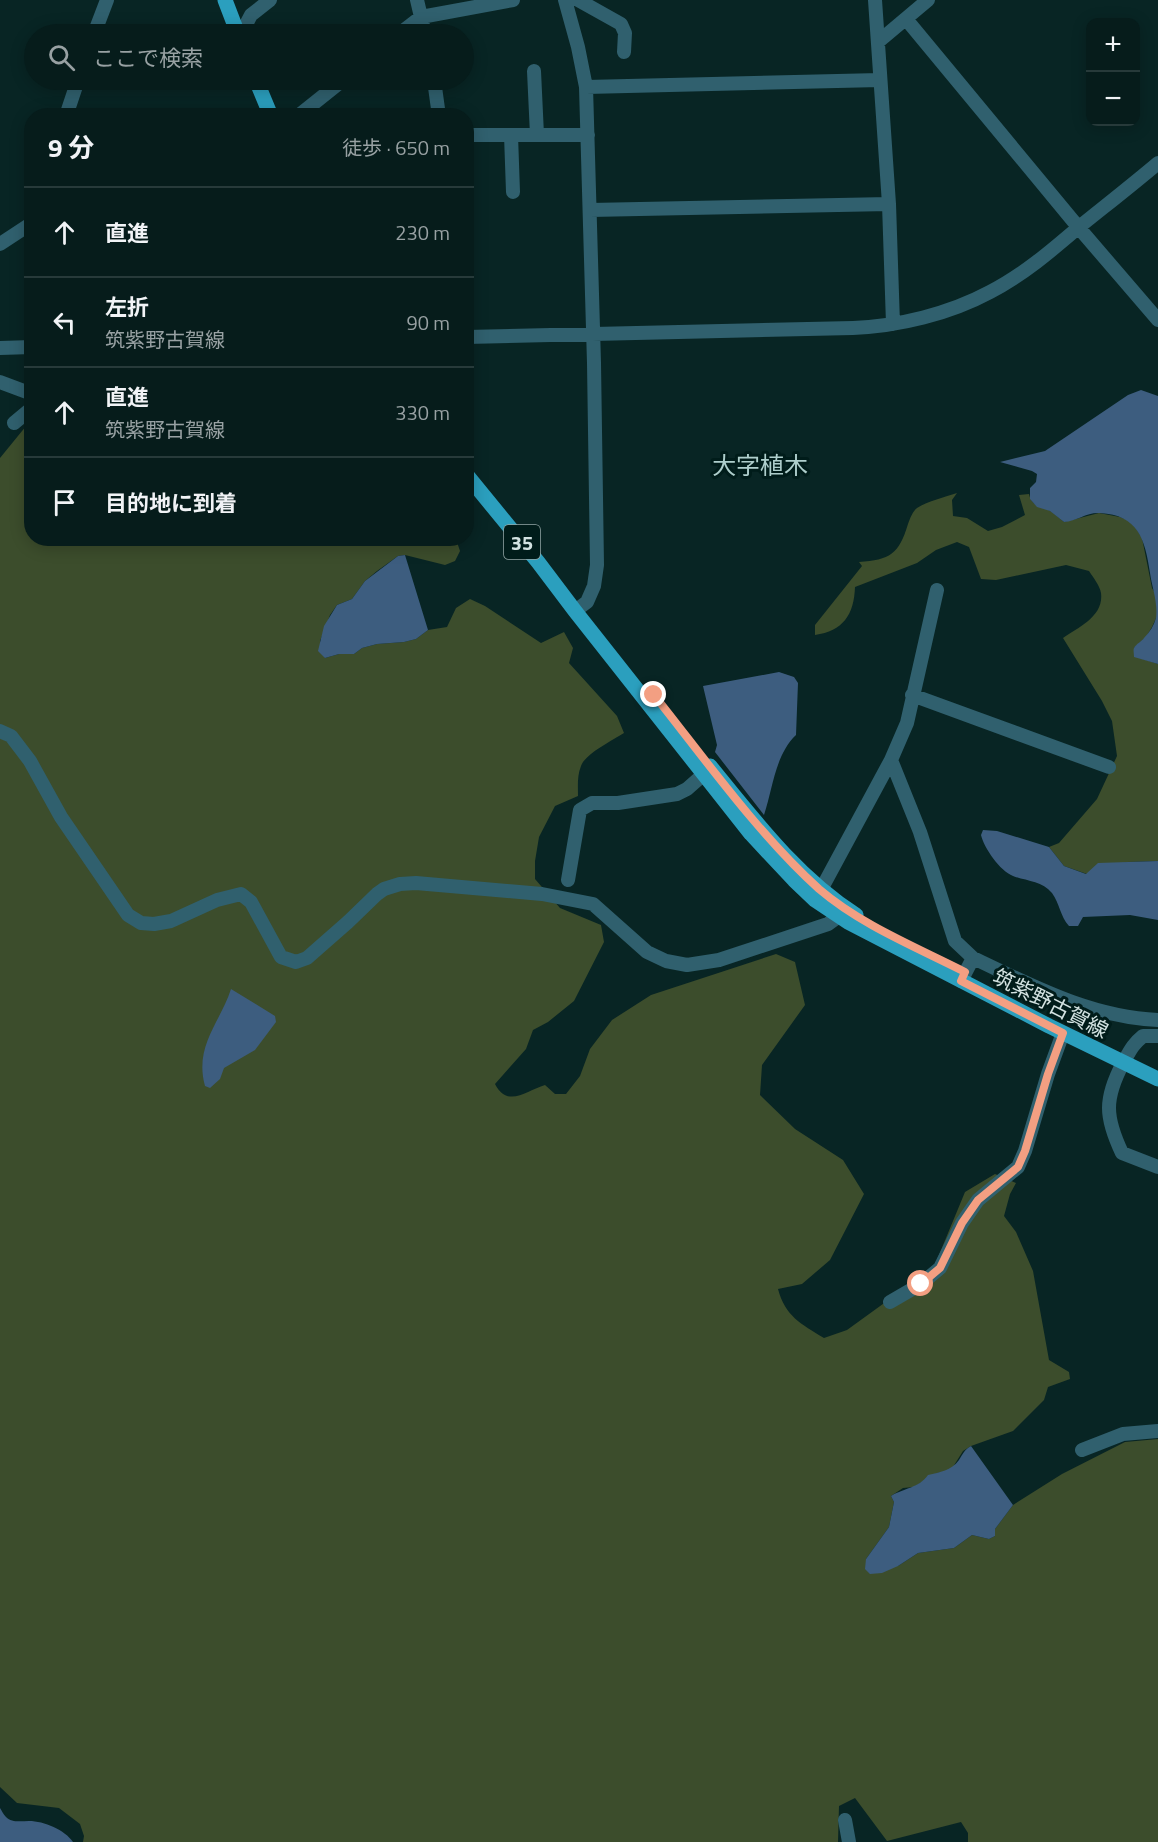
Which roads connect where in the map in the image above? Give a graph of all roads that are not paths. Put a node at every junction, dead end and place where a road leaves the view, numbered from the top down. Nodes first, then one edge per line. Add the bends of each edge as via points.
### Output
1 (107, 0) edge
2 (225, 0) edge
3 (270, 0) edge
4 (417, 0) edge
5 (513, 0) edge
6 (565, 0) edge
7 (578, 0) edge
8 (875, 0) edge
9 (928, 0) edge
10 (421, 17) junction
11 (906, 19) junction
12 (98, 24) edge
13 (236, 24) edge
14 (246, 24) edge
15 (412, 24) edge
16 (423, 24) edge
17 (878, 42) junction
18 (624, 52) dead end
19 (534, 71) dead end
20 (880, 80) junction
21 (586, 87) junction
22 (75, 90) edge
23 (260, 90) edge
24 (330, 90) edge
25 (435, 90) edge
26 (69, 108) edge
27 (268, 108) edge
28 (308, 108) edge
29 (438, 108) edge
30 (474, 135) edge
31 (511, 135) junction
32 (537, 135) junction
33 (588, 135) junction
34 (1158, 163) edge
35 (513, 192) dead end
36 (889, 204) junction
37 (590, 210) junction
38 (24, 228) edge
39 (1079, 228) junction
40 (0, 244) edge
41 (1158, 320) edge
42 (893, 324) junction
43 (592, 333) junction
44 (474, 336) edge
45 (24, 347) edge
46 (0, 348) edge
47 (0, 382) edge
48 (24, 391) edge
49 (24, 415) edge
50 (14, 423) dead end
51 (474, 487) edge
52 (937, 590) dead end
53 (575, 611) junction
54 (912, 694) junction
55 (0, 731) edge
56 (891, 760) junction
57 (1108, 767) dead end
58 (704, 774) junction
59 (568, 880) dead end
60 (818, 895) junction
61 (842, 912) junction
62 (966, 970) junction
63 (1158, 1020) edge
64 (1063, 1033) junction
65 (1158, 1036) edge
66 (1126, 1058) junction
67 (1158, 1069) edge
68 (1158, 1079) edge
69 (1158, 1167) edge
70 (890, 1302) dead end
71 (1158, 1431) edge
72 (1082, 1450) dead end
73 (845, 1820) dead end
74 (849, 1842) edge

1 - 12 street
2 - 13 main road
3 - 14 street
4 - 10 street
5 - 10 street
6 - 21 street
7 - 18 street via 621,24 626,33
8 - 17 street
9 - 11 street
10 - 15 street
10 - 16 street
11 - 17 street
11 - 39 street
17 - 20 street
19 - 32 street
20 - 21 street
20 - 36 street
21 - 33 street
22 - 26 street
23 - 27 main road
24 - 28 street
25 - 29 street
30 - 31 street
31 - 32 street
31 - 35 street
32 - 33 street
33 - 37 street
34 - 39 street
36 - 37 street
36 - 42 street
37 - 43 street
38 - 40 street
39 - 41 street
39 - 42 street via 1030,268 989,293 967,304
42 - 43 street via 805,330
43 - 44 street
43 - 53 street via 597,565 587,602
45 - 46 street
47 - 48 street
49 - 50 street
51 - 53 main road, 筑紫野古賀線 / 35
52 - 54 street
53 - 58 main road, 筑紫野古賀線 / 35
53 - 60 main road, 筑紫野古賀線 / 35 via 597,624
54 - 56 street via 907,723
54 - 57 street
55 - 61 street via 11,736 30,761 61,817 128,915 141,923 171,921 217,900 241,894 251,902 281,957 296,962 307,958 376,894 400,884 542,894 593,904 646,952 666,961 687,964 720,960 828,924
56 - 60 street
56 - 62 street via 920,832
58 - 59 street via 677,794 592,803 580,810
58 - 60 main road, 筑紫野古賀線 / 35 via 794,880
60 - 61 main road, 筑紫野古賀線 / 35
61 - 62 main road, 筑紫野古賀線 / 35
62 - 63 street via 1082,1007
62 - 64 main road, 筑紫野古賀線 / 35
62 - 66 main road, 筑紫野古賀線 / 35
64 - 66 main road, 筑紫野古賀線 / 35
64 - 70 street via 1018,1167 978,1200 940,1268
65 - 66 street via 1143,1036 1132,1045
66 - 67 main road, 筑紫野古賀線 / 35
66 - 68 main road, 筑紫野古賀線 / 35
66 - 69 street via 1113,1082 1108,1109 1111,1131 1122,1154
71 - 72 street via 1123,1434
73 - 74 street

